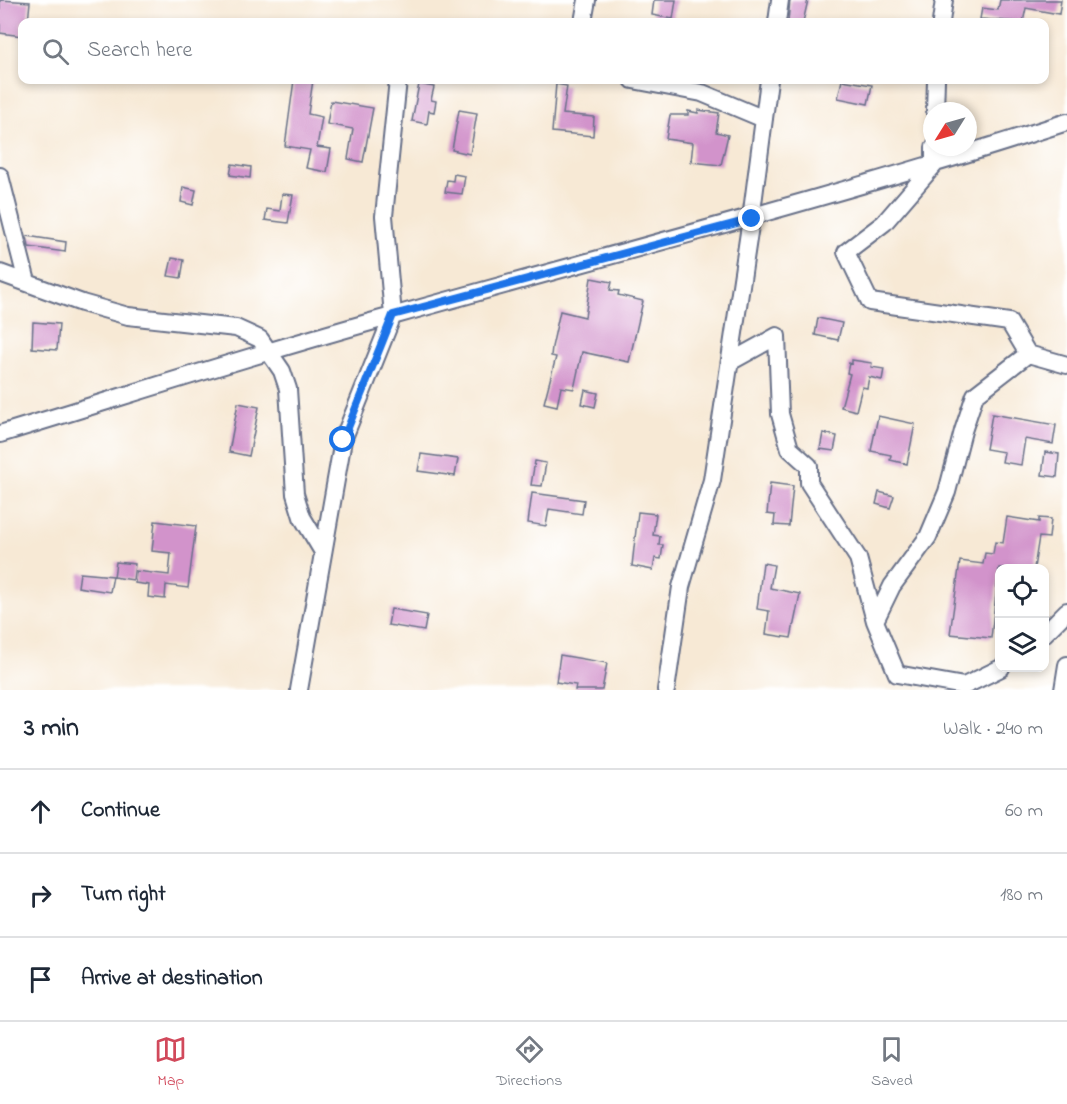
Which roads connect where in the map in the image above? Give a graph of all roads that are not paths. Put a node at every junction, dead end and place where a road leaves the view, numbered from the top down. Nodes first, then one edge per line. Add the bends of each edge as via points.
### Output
1 (587, 0) edge
2 (780, 0) edge
3 (944, 0) edge
4 (583, 18) edge
5 (778, 18) edge
6 (942, 18) edge
7 (398, 84) edge
8 (654, 84) edge
9 (768, 84) edge
10 (936, 84) edge
11 (935, 102) edge
12 (764, 119) junction
13 (1067, 122) edge
14 (934, 156) edge
15 (934, 165) junction
16 (0, 176) edge
17 (752, 219) junction
18 (0, 273) edge
19 (27, 282) junction
20 (393, 315) junction
21 (271, 352) junction
22 (1028, 354) junction
23 (730, 362) junction
24 (1067, 365) edge
25 (0, 434) edge
26 (323, 552) junction
27 (1067, 611) edge
28 (875, 621) junction
29 (1049, 629) edge
30 (1067, 666) edge
31 (995, 671) edge
32 (301, 690) edge
33 (666, 690) edge
34 (1063, 690) edge

1 - 4 street
2 - 5 street
3 - 6 street
7 - 20 street via 384,216
8 - 12 street via 702,93
9 - 12 street
10 - 11 street
12 - 17 street
13 - 15 street
14 - 15 street
15 - 17 street
15 - 22 street via 884,223 846,252 870,302 1009,322
16 - 19 street
17 - 20 street
17 - 23 street
18 - 19 street
19 - 21 street via 128,316 236,328 260,339
20 - 21 street
20 - 26 street via 343,440
21 - 25 street
21 - 26 street via 288,389 295,494 302,517
22 - 24 street
22 - 28 street via 975,395 947,492 928,537 892,586
23 - 28 street via 777,336 780,414 790,449 809,466 809,483 858,558
23 - 33 street via 712,480 681,586
26 - 32 street
27 - 29 street
28 - 31 street via 897,674 964,687
30 - 34 street

